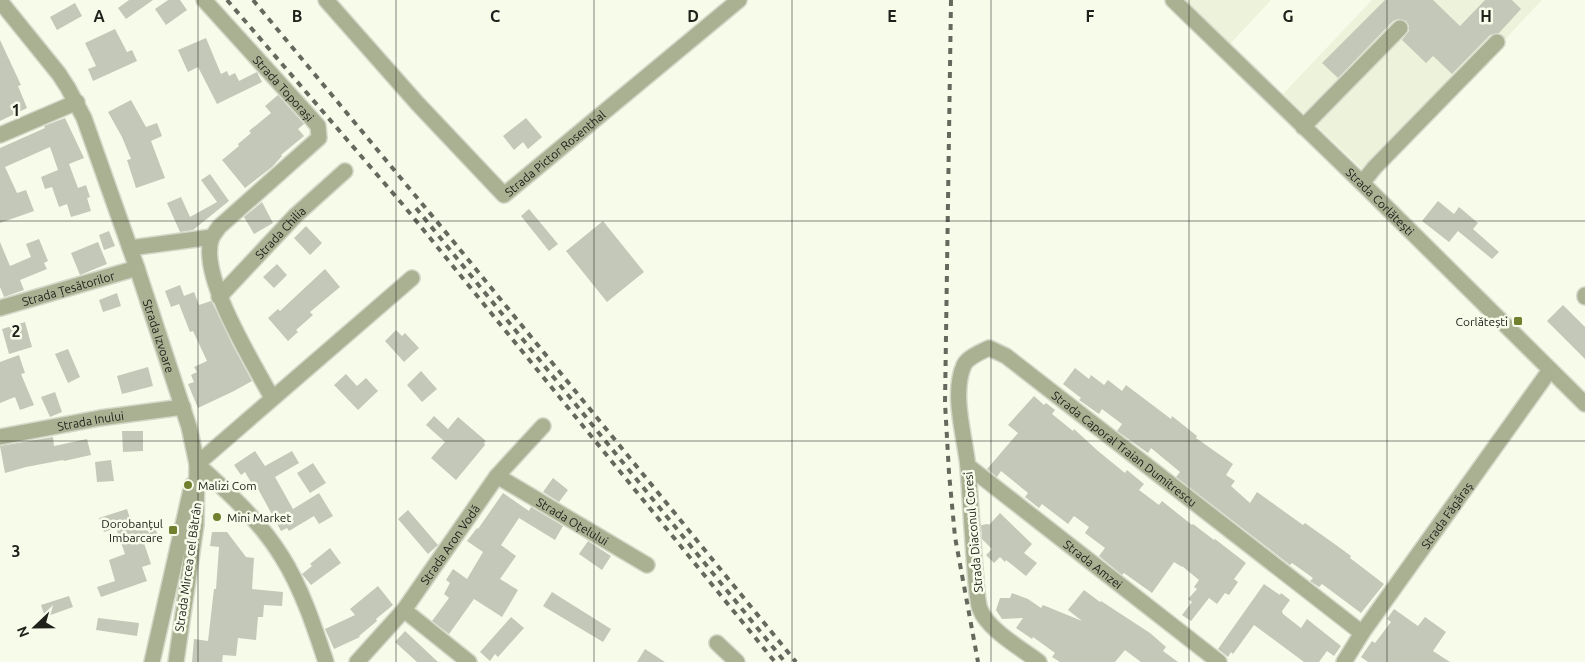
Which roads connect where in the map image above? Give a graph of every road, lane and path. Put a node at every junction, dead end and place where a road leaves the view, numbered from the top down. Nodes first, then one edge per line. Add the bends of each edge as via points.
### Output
1 (204, 0) edge
2 (326, 0) edge
3 (739, 0) edge
4 (1173, 0) edge
5 (0, 1) edge
6 (1400, 28) dead end
7 (1497, 42) dead end
8 (77, 102) junction
9 (1303, 127) junction
10 (0, 135) edge
11 (345, 172) dead end
12 (1362, 183) junction
13 (212, 238) junction
14 (130, 248) junction
15 (137, 268) junction
16 (412, 278) dead end
17 (219, 297) junction
18 (0, 308) edge
19 (1550, 370) junction
20 (272, 398) junction
21 (1585, 404) edge
22 (183, 407) junction
23 (543, 426) dead end
24 (0, 436) edge
25 (197, 464) junction
26 (968, 466) junction
27 (497, 476) junction
28 (646, 565) dead end
29 (404, 610) junction
30 (1362, 633) junction
31 (717, 643) dead end
32 (152, 662) edge
33 (176, 662) edge
34 (326, 662) edge
35 (357, 662) edge
36 (469, 662) edge
37 (737, 662) edge
38 (1039, 662) edge
39 (1219, 662) edge
40 (1345, 662) edge

1 - 13 street, Strada Toporași via 311,118 319,132 319,138 219,227
2 - 3 street, Strada Pictor Rosenthal via 417,104 504,195
4 - 9 street, Strada Corlătești
5 - 8 street, Strada Izvoare via 59,74
6 - 9 street
7 - 12 street
8 - 10 street
8 - 14 street, Strada Izvoare
9 - 12 street, Strada Corlătești
11 - 17 street, Strada Chilia via 296,215
12 - 19 street, Strada Corlătești
13 - 14 street
13 - 17 street via 211,263
14 - 15 street, Strada Izvoare
15 - 18 street, Strada Țesătorilor
15 - 22 street, Strada Izvoare
16 - 20 street
17 - 20 street
19 - 21 street, Strada Corlătești
19 - 30 street, Strada Făgăraș
20 - 25 street
22 - 24 street, Strada Inului
22 - 25 street, Strada Izvoare
23 - 27 street, Strada Aron Vodă
25 - 32 street, Strada Mircea cel Bătrân
25 - 33 street, Strada Mircea cel Bătrân via 196,525
25 - 34 street via 231,495 282,557 304,602
26 - 30 street, Strada Caporal Traian Dumitrescu via 959,382 965,363 989,348 1006,356
26 - 38 street, Strada Diaconul Coresi via 980,609 994,628
26 - 39 street, Strada Amzei
27 - 28 street, Strada Oțelului
27 - 29 street, Strada Aron Vodă
29 - 35 street, Strada Aron Vodă
29 - 36 street
30 - 40 street, Strada Făgăraș
31 - 37 street

